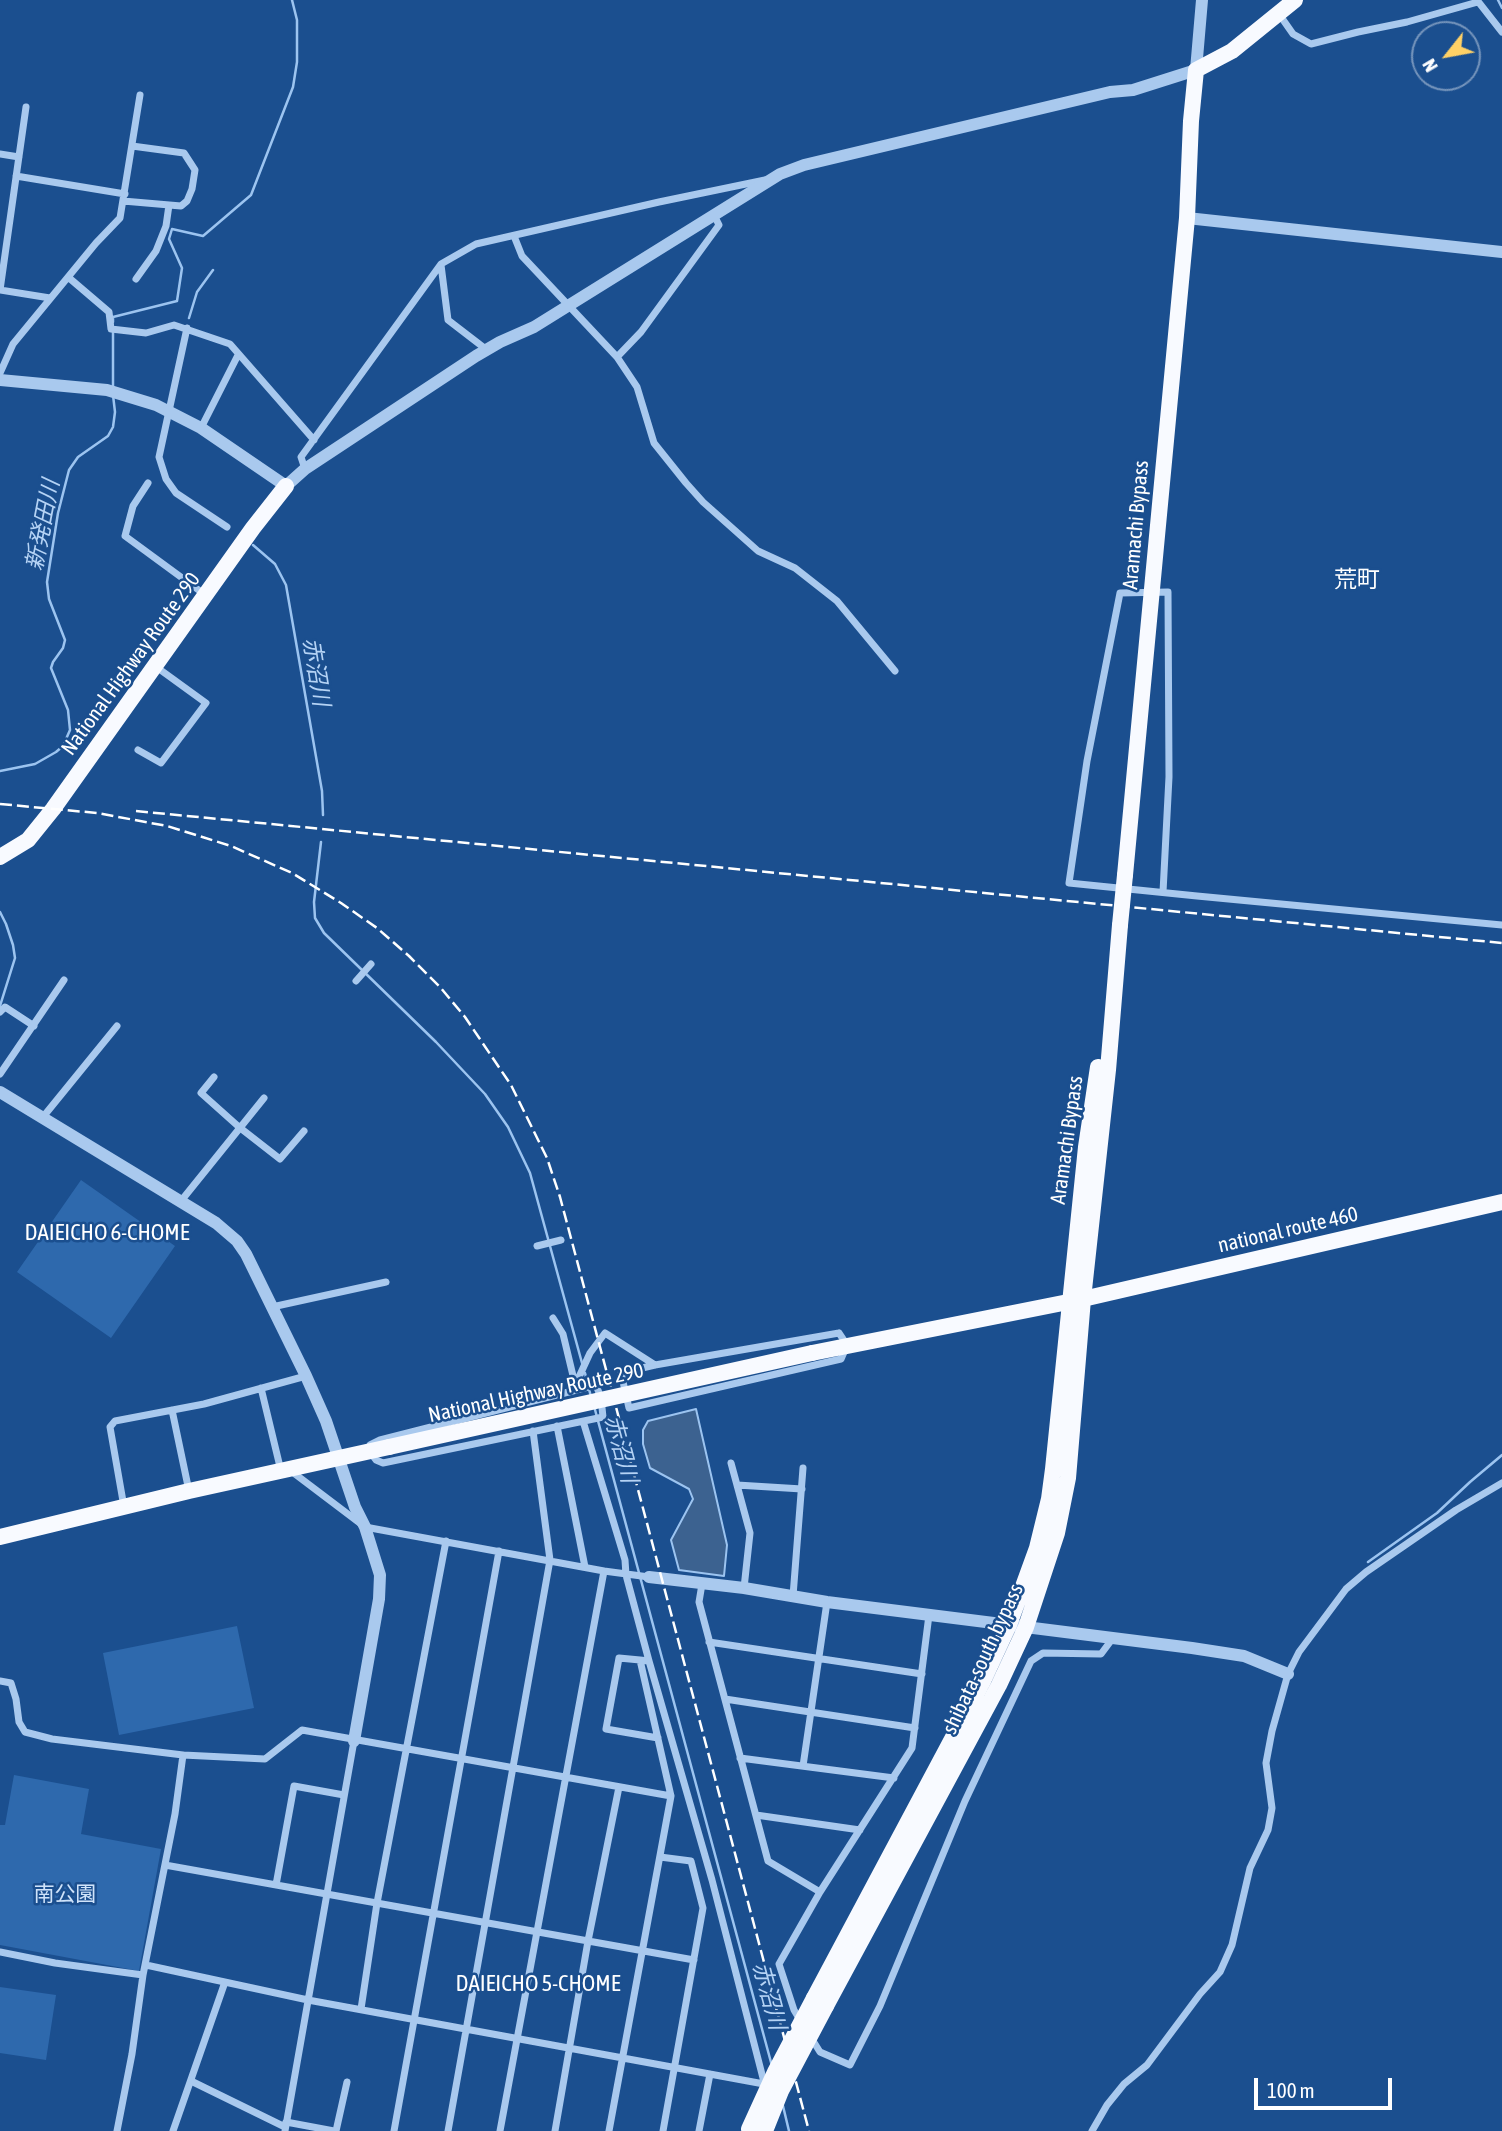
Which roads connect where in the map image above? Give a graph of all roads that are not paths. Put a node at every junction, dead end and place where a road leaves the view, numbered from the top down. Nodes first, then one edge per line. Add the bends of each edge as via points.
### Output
1 (1202, 0) edge
2 (1295, 0) edge
3 (1478, 1) edge
4 (1279, 14) junction
5 (1502, 32) edge
6 (1196, 70) junction
7 (139, 95) dead end
8 (26, 107) dead end
9 (132, 146) junction
10 (0, 154) edge
11 (19, 157) junction
12 (16, 176) junction
13 (775, 178) junction
14 (124, 197) junction
15 (169, 205) junction
16 (714, 215) junction
17 (1187, 218) junction
18 (514, 236) junction
19 (1502, 252) edge
20 (441, 264) junction
21 (68, 277) junction
22 (136, 279) dead end
23 (0, 290) edge
24 (50, 298) junction
25 (568, 306) junction
26 (187, 328) junction
27 (487, 350) junction
28 (238, 355) junction
29 (617, 357) junction
30 (0, 373) edge
31 (0, 380) edge
32 (168, 411) junction
33 (201, 428) junction
34 (314, 440) junction
35 (304, 469) junction
36 (148, 483) dead end
37 (286, 486) junction
38 (227, 527) dead end
39 (1152, 591) junction
40 (206, 596) junction
41 (155, 666) junction
42 (895, 671) dead end
43 (138, 750) dead end
44 (0, 857) edge
45 (1163, 892) junction
46 (1502, 925) edge
47 (371, 964) dead end
48 (64, 980) dead end
49 (356, 981) dead end
50 (0, 1012) edge
51 (34, 1026) junction
52 (117, 1026) dead end
53 (0, 1074) edge
54 (214, 1077) dead end
55 (0, 1092) edge
56 (264, 1098) dead end
57 (43, 1117) junction
58 (239, 1127) junction
59 (304, 1131) dead end
60 (181, 1200) junction
61 (1502, 1202) edge
62 (561, 1240) dead end
63 (537, 1246) dead end
64 (386, 1282) dead end
65 (1076, 1300) junction
66 (271, 1307) junction
67 (553, 1318) dead end
68 (847, 1345) junction
69 (655, 1365) junction
70 (306, 1376) junction
71 (574, 1387) junction
72 (261, 1388) junction
73 (172, 1410) junction
74 (583, 1421) junction
75 (557, 1426) junction
76 (533, 1431) junction
77 (370, 1452) junction
78 (340, 1458) junction
79 (731, 1463) dead end
80 (803, 1468) dead end
81 (286, 1471) junction
82 (1502, 1483) edge
83 (737, 1485) junction
84 (802, 1489) junction
85 (190, 1491) junction
86 (124, 1507) junction
87 (365, 1527) junction
88 (0, 1537) edge
89 (446, 1541) junction
90 (499, 1551) junction
91 (550, 1560) junction
92 (585, 1567) junction
93 (604, 1571) junction
94 (626, 1575) junction
95 (649, 1577) joint
96 (702, 1584) junction
97 (744, 1588) junction
98 (793, 1596) junction
99 (827, 1602) junction
100 (929, 1615) junction
101 (1018, 1626) junction
102 (1114, 1638) junction
103 (709, 1642) junction
104 (819, 1658) junction
105 (640, 1660) junction
106 (649, 1661) junction
107 (922, 1674) junction
108 (1288, 1674) junction
109 (0, 1681) edge
110 (725, 1699) junction
111 (811, 1712) junction
112 (915, 1728) junction
113 (658, 1738) junction
114 (354, 1741) junction
115 (407, 1750) junction
116 (183, 1755) junction
117 (740, 1758) junction
118 (461, 1759) junction
119 (803, 1766) junction
120 (512, 1768) junction
121 (567, 1778) junction
122 (894, 1779) junction
123 (619, 1787) junction
124 (344, 1795) junction
125 (671, 1796) junction
126 (756, 1815) junction
127 (860, 1830) junction
128 (660, 1857) junction
129 (165, 1865) junction
130 (276, 1885) junction
131 (820, 1892) junction
132 (327, 1894) junction
133 (377, 1903) junction
134 (433, 1913) junction
135 (484, 1922) junction
136 (537, 1932) junction
137 (588, 1941) junction
138 (642, 1951) junction
139 (0, 1952) edge
140 (694, 1960) junction
141 (146, 1965) junction
142 (143, 1975) junction
143 (225, 1982) junction
144 (308, 2000) junction
145 (360, 2009) junction
146 (414, 2019) junction
147 (466, 2028) junction
148 (517, 2037) junction
149 (570, 2048) junction
150 (623, 2057) junction
151 (675, 2067) junction
152 (710, 2074) junction
153 (191, 2081) junction
154 (347, 2082) dead end
155 (764, 2084) junction
156 (285, 2127) edge
157 (754, 2130) edge
158 (117, 2131) edge
159 (173, 2131) edge
160 (335, 2131) edge
161 (394, 2131) edge
162 (448, 2131) edge
163 (500, 2131) edge
164 (555, 2131) edge
165 (609, 2131) edge
166 (663, 2131) edge
167 (699, 2131) edge
168 (775, 2131) edge
169 (1092, 2131) edge

1 - 6 street
2 - 4 highway
3 - 4 street via 1311,44 1293,34
3 - 5 street
4 - 6 highway via 1232,51
6 - 13 street via 1133,90 804,165
6 - 17 highway, Aramachi Bypass
7 - 9 street
8 - 11 street
9 - 14 street
9 - 15 street via 184,153 190,160 195,170 187,201 181,206
10 - 11 street
11 - 12 street
12 - 14 street
12 - 23 street
13 - 16 street
13 - 18 street
14 - 15 street
14 - 21 street via 120,218
15 - 22 street via 156,251
16 - 25 street
16 - 29 street via 719,225 641,332
17 - 19 street
17 - 39 highway, Aramachi Bypass
18 - 20 street via 476,244
18 - 25 street via 522,256
20 - 27 street via 448,320
20 - 34 street
21 - 24 street
21 - 26 street via 110,312 115,329 146,333 174,325
23 - 24 street
24 - 30 street via 13,344
25 - 27 street
25 - 29 street
26 - 28 street via 230,344
26 - 32 street
27 - 35 street
28 - 33 street
28 - 34 street
29 - 42 street via 637,387 654,443 686,483 758,551 795,568 837,601
31 - 32 street via 113,391
32 - 33 street
32 - 38 street via 159,457 166,479 176,493
33 - 37 street
34 - 35 street via 301,457
35 - 37 street
36 - 40 street via 133,506 125,536
37 - 40 highway, National Highway Route 290
39 - 45 street via 1168,592 1169,777
39 - 45 street via 1120,593 1069,883
39 - 65 highway, Aramachi Bypass, bridge via 1114,984 1086,1147
40 - 41 highway, National Highway Route 290
41 - 43 street via 206,703 161,763
41 - 44 highway, National Highway Route 290 via 28,840
45 - 46 street
47 - 49 street
48 - 51 street
50 - 51 street via 5,1007
51 - 53 street
52 - 57 street
54 - 58 street via 201,1093
55 - 57 street
56 - 58 street
57 - 60 street
58 - 59 street via 281,1159
58 - 60 street
60 - 66 street via 237,1241
61 - 65 highway, national route 460
62 - 63 street
64 - 66 street
65 - 68 highway, National Highway Route 290
65 - 101 highway, shibata-south bypass via 1049,1499
66 - 70 street
67 - 71 street via 564,1334
68 - 69 street via 839,1333
68 - 69 street via 841,1359 629,1408 621,1373
68 - 77 highway, National Highway Route 290, bridge
69 - 71 street via 605,1333
70 - 72 street
70 - 78 street
71 - 74 street via 596,1385 601,1398 603,1417
71 - 77 street via 380,1440 370,1445
72 - 73 street
72 - 81 street
73 - 85 street
73 - 86 street via 115,1421 110,1427
74 - 75 street
74 - 94 street
75 - 76 street
75 - 92 street
76 - 77 street via 383,1463
76 - 91 street
77 - 78 highway, National Highway Route 290
78 - 81 highway, National Highway Route 290
78 - 87 street
79 - 83 street
80 - 84 street
81 - 85 highway, National Highway Route 290
81 - 87 street
82 - 108 street via 1456,1510 1346,1589
83 - 84 street
83 - 97 street via 750,1533
84 - 98 street
85 - 86 highway, National Highway Route 290
86 - 88 highway, National Highway Route 290
87 - 89 street
87 - 114 street via 380,1575 379,1599
89 - 90 street
89 - 115 street
90 - 91 street
90 - 118 street
91 - 92 street
91 - 120 street
92 - 93 street
93 - 94 street
93 - 121 street
94 - 95 street
94 - 106 street
95 - 96 street
96 - 97 street
96 - 103 street via 699,1602
97 - 98 street
98 - 99 street
99 - 100 street
99 - 104 street
100 - 101 street
100 - 107 street
101 - 102 street
101 - 157 highway, shibata-south bypass, bridge via 984,1679 820,2002 775,2072
102 - 108 street via 1244,1656
102 - 131 street via 1101,1654 1043,1653 1031,1661 850,2065 820,2052 794,2010 779,1964
103 - 104 street
103 - 110 street
104 - 107 street
104 - 111 street
105 - 106 street
105 - 113 street
105 - 113 street via 620,1658 606,1729
106 - 155 street
107 - 112 street
108 - 169 street via 1266,1763 1272,1808 1268,1830 1250,1868 1232,1945 1220,1972 1147,2065 1107,2105
109 - 116 street via 11,1683 25,1732
110 - 111 street
110 - 117 street
111 - 112 street
111 - 119 street
112 - 122 street via 912,1748
113 - 125 street
114 - 115 street
114 - 116 street via 302,1730 265,1759
114 - 124 street
115 - 118 street
115 - 133 street
116 - 129 street
117 - 119 street
117 - 126 street
118 - 120 street
118 - 134 street
119 - 122 street
120 - 121 street
120 - 135 street
121 - 123 street
121 - 136 street
122 - 127 street
123 - 125 street
123 - 137 street
124 - 130 street via 293,1786
124 - 132 street
125 - 128 street
126 - 127 street
126 - 131 street via 768,1861
127 - 131 street
128 - 138 street
128 - 140 street via 691,1861 703,1908
129 - 130 street
129 - 141 street
130 - 132 street
132 - 133 street
132 - 144 street
133 - 134 street
133 - 145 street
134 - 135 street
134 - 146 street
135 - 136 street
135 - 147 street
136 - 137 street
136 - 148 street
137 - 138 street
137 - 149 street
138 - 140 street
138 - 150 street
139 - 142 street
140 - 151 street
141 - 142 street
141 - 143 street
142 - 158 street
143 - 144 street
143 - 153 street
144 - 145 street
144 - 156 street
145 - 146 street
146 - 147 street
146 - 161 street
147 - 148 street
147 - 162 street
148 - 149 street
148 - 163 street
149 - 150 street
149 - 164 street
150 - 151 street
150 - 165 street
151 - 152 street
151 - 166 street
152 - 155 street
152 - 167 street
153 - 156 street
153 - 159 street
154 - 160 street
155 - 168 street
156 - 160 street

